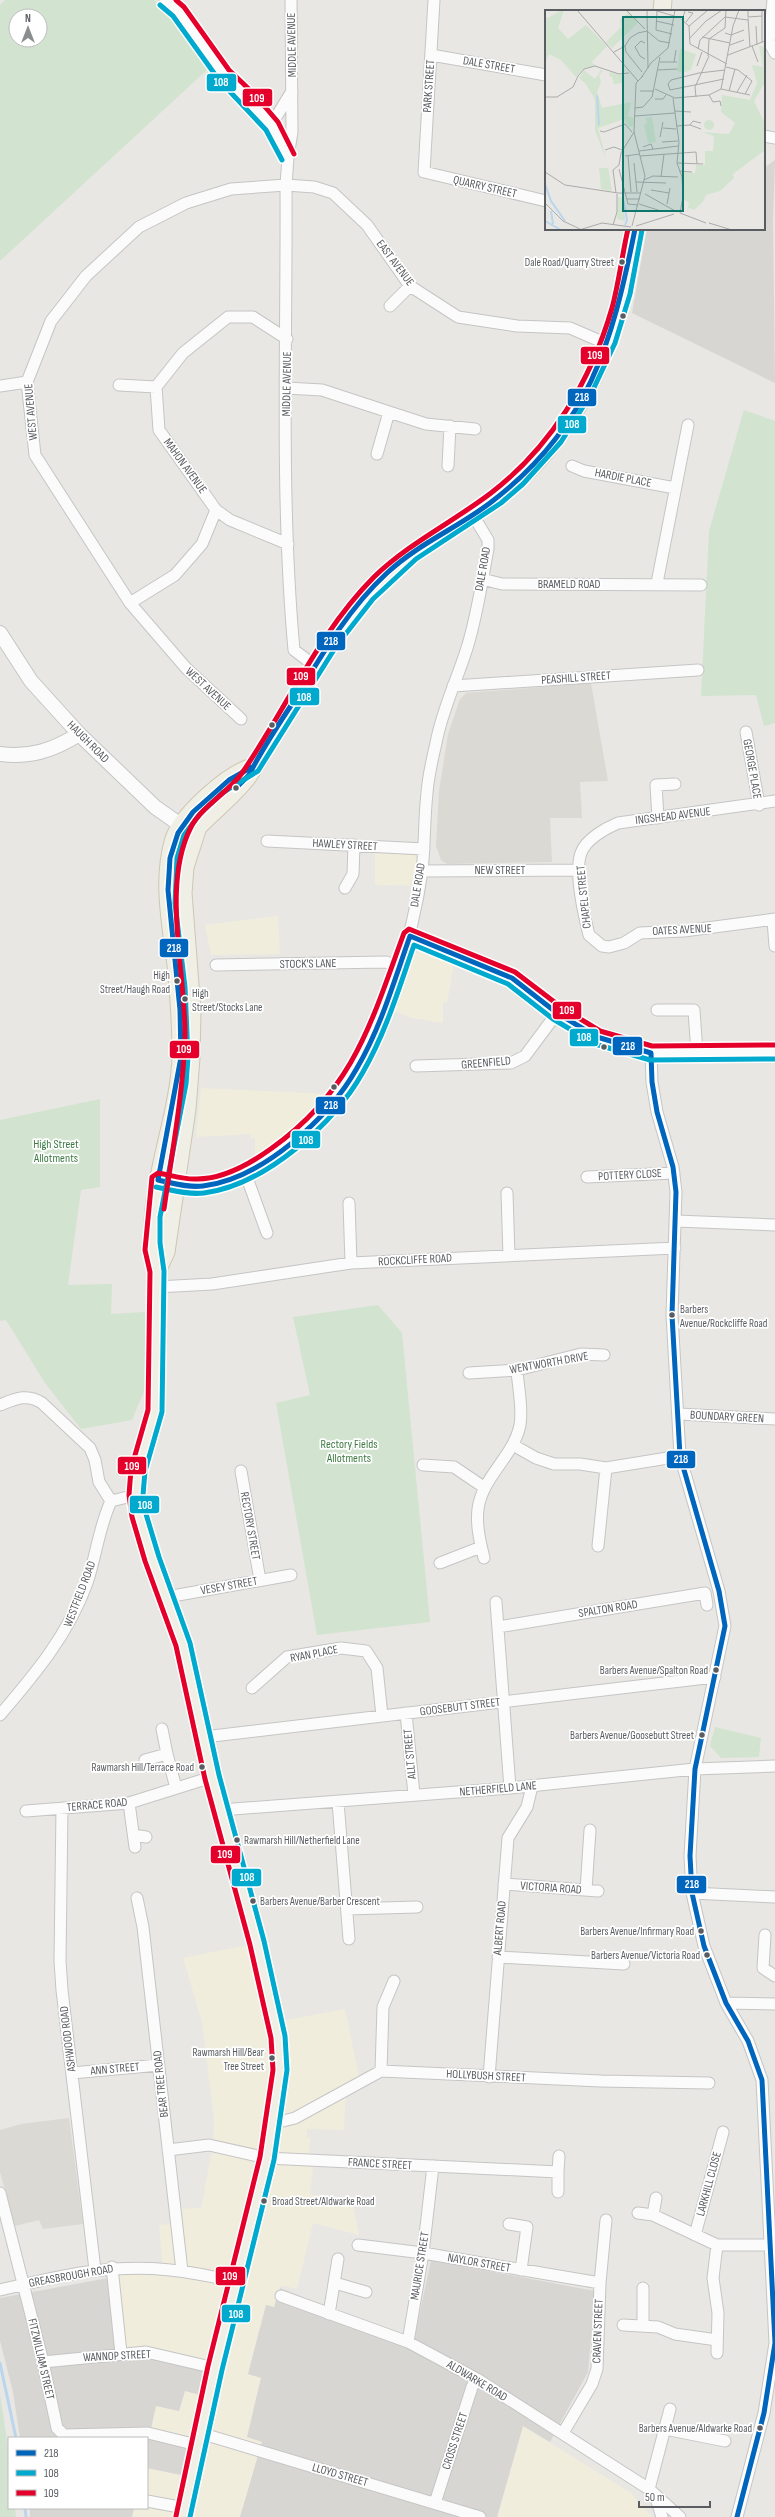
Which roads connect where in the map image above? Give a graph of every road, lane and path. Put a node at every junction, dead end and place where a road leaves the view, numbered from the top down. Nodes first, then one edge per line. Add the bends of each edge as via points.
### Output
1 (165, 0) edge
2 (291, 0) edge
3 (434, 0) edge
4 (663, 0) edge
5 (773, 0) edge
6 (662, 10) edge
7 (775, 53) edge
8 (431, 54) junction
9 (545, 75) edge
10 (292, 90) junction
11 (269, 123) junction
12 (765, 136) edge
13 (775, 138) edge
14 (288, 157) junction
15 (424, 172) joint
16 (286, 185) junction
17 (545, 201) edge
18 (635, 230) edge
19 (410, 286) junction
20 (390, 306) dead end
21 (287, 339) junction
22 (607, 344) junction
23 (27, 382) junction
24 (119, 385) dead end
25 (0, 386) edge
26 (156, 387) junction
27 (286, 388) junction
28 (389, 412) junction
29 (688, 425) dead end
30 (450, 426) junction
31 (475, 429) dead end
32 (377, 454) dead end
33 (448, 466) dead end
34 (572, 466) dead end
35 (675, 488) junction
36 (216, 510) junction
37 (473, 515) junction
38 (288, 544) junction
39 (482, 579) junction
40 (657, 583) junction
41 (701, 585) dead end
42 (130, 603) junction
43 (0, 633) edge
44 (315, 666) junction
45 (698, 670) dead end
46 (453, 686) junction
47 (240, 719) dead end
48 (746, 732) dead end
49 (79, 734) junction
50 (0, 754) edge
51 (252, 767) junction
52 (675, 784) dead end
53 (775, 801) edge
54 (759, 805) junction
55 (658, 818) junction
56 (180, 826) junction
57 (194, 835) junction
58 (267, 841) dead end
59 (354, 845) junction
60 (424, 848) junction
61 (581, 852) joint
62 (579, 870) junction
63 (422, 871) junction
64 (345, 888) dead end
65 (774, 920) edge
66 (410, 936) junction
67 (594, 940) joint
68 (775, 946) edge
69 (216, 964) dead end
70 (399, 967) junction
71 (657, 1010) dead end
72 (557, 1013) junction
73 (775, 1052) edge
74 (651, 1053) junction
75 (697, 1053) junction
76 (416, 1066) dead end
77 (674, 1173) junction
78 (246, 1174) junction
79 (587, 1177) dead end
80 (158, 1180) junction
81 (175, 1183) junction
82 (507, 1193) dead end
83 (349, 1203) dead end
84 (676, 1221) junction
85 (775, 1225) edge
86 (267, 1233) dead end
87 (675, 1248) junction
88 (510, 1256) junction
89 (351, 1263) junction
90 (157, 1279) junction
91 (604, 1355) dead end
92 (517, 1370) junction
93 (469, 1373) dead end
94 (0, 1405) edge
95 (679, 1414) junction
96 (775, 1419) edge
97 (513, 1445) junction
98 (680, 1456) junction
99 (423, 1465) dead end
100 (606, 1468) junction
101 (241, 1471) dead end
102 (485, 1488) junction
103 (136, 1495) junction
104 (111, 1501) junction
105 (598, 1546) dead end
106 (440, 1563) dead end
107 (291, 1575) dead end
108 (260, 1580) junction
109 (167, 1597) junction
110 (496, 1602) dead end
111 (707, 1605) dead end
112 (498, 1627) junction
113 (715, 1677) junction
114 (252, 1688) dead end
115 (503, 1702) junction
116 (406, 1714) junction
117 (0, 1715) edge
118 (382, 1716) junction
119 (162, 1729) dead end
120 (204, 1737) junction
121 (167, 1754) junction
122 (145, 1760) dead end
123 (775, 1766) edge
124 (694, 1769) junction
125 (212, 1777) junction
126 (532, 1786) junction
127 (176, 1788) junction
128 (510, 1788) junction
129 (414, 1795) junction
130 (338, 1802) junction
131 (129, 1803) junction
132 (62, 1808) junction
133 (221, 1810) junction
134 (26, 1811) dead end
135 (590, 1830) dead end
136 (134, 1835) junction
137 (146, 1837) dead end
138 (136, 1847) dead end
139 (504, 1884) junction
140 (586, 1890) junction
141 (598, 1891) dead end
142 (692, 1893) junction
143 (775, 1897) edge
144 (137, 1898) dead end
145 (417, 1907) dead end
146 (347, 1909) junction
147 (765, 1935) dead end
148 (349, 1939) dead end
149 (498, 1957) junction
150 (624, 1964) dead end
151 (775, 1976) edge
152 (394, 1981) dead end
153 (726, 2002) junction
154 (775, 2004) edge
155 (159, 2065) junction
156 (381, 2071) junction
157 (72, 2073) junction
158 (489, 2077) junction
159 (709, 2083) dead end
160 (275, 2114) junction
161 (723, 2132) dead end
162 (168, 2150) junction
163 (559, 2156) dead end
164 (267, 2158) junction
165 (433, 2166) junction
166 (558, 2172) junction
167 (558, 2192) dead end
168 (0, 2193) edge
169 (656, 2198) dead end
170 (638, 2213) dead end
171 (653, 2215) junction
172 (606, 2220) dead end
173 (509, 2224) dead end
174 (695, 2235) junction
175 (717, 2245) junction
176 (771, 2245) junction
177 (358, 2246) dead end
178 (423, 2253) junction
179 (338, 2260) dead end
180 (112, 2267) junction
181 (95, 2270) junction
182 (521, 2270) junction
183 (182, 2271) junction
184 (335, 2283) junction
185 (600, 2283) junction
186 (24, 2284) junction
187 (236, 2284) junction
188 (643, 2288) dead end
189 (0, 2290) edge
190 (366, 2292) dead end
191 (281, 2296) dead end
192 (329, 2314) junction
193 (623, 2325) dead end
194 (643, 2325) junction
195 (717, 2340) junction
196 (408, 2342) junction
197 (121, 2353) junction
198 (717, 2353) dead end
199 (43, 2362) junction
200 (215, 2368) junction
201 (477, 2379) junction
202 (670, 2409) dead end
203 (665, 2429) junction
204 (563, 2432) junction
205 (60, 2433) joint
206 (198, 2439) junction
207 (725, 2441) dead end
208 (653, 2493) junction
209 (148, 2501) edge
210 (435, 2504) junction
211 (184, 2512) edge
212 (738, 2512) edge
213 (480, 2517) edge
214 (662, 2517) edge
215 (680, 2517) edge
216 (730, 2517) edge

1 - 11 street via 178,11 224,75
2 - 10 street, MIDDLE AVENUE
3 - 8 street, PARK STREET
4 - 6 main road
5 - 7 street via 769,42
8 - 9 street, DALE STREET
8 - 15 street, PARK STREET
10 - 11 street, MIDDLE AVENUE via 278,114
10 - 14 street, MIDDLE AVENUE via 292,132
11 - 14 street
12 - 13 street
14 - 16 street, MIDDLE AVENUE
15 - 17 street, QUARRY STREET
16 - 19 street, EAST AVENUE via 314,187 332,193 367,225
16 - 21 street, MIDDLE AVENUE
16 - 23 street, WEST AVENUE via 230,189 186,203 139,227 86,276 51,321
18 - 22 main road via 618,311
19 - 20 street
19 - 22 street, EAST AVENUE via 458,317 517,326 570,328
21 - 26 street via 253,317 228,317 183,353
21 - 27 street, MIDDLE AVENUE
22 - 37 main road via 580,404 565,428 527,472
23 - 25 street
23 - 42 street, WEST AVENUE via 35,455
24 - 26 street
26 - 36 street, MAHON AVENUE via 159,430
27 - 28 street via 322,390
27 - 38 street, MIDDLE AVENUE
28 - 30 street via 426,424
28 - 32 street
29 - 35 street
30 - 31 street
30 - 33 street
34 - 35 street, HARDIE PLACE via 584,471
35 - 40 street
36 - 38 street, MAHON AVENUE via 230,520
36 - 42 street via 202,544 175,575
37 - 39 street, DALE ROAD via 489,544
37 - 44 main road via 428,542 387,573
38 - 44 street, MIDDLE AVENUE via 294,650
39 - 40 street, BRAMELD ROAD via 502,584
39 - 46 street, DALE ROAD via 467,647
40 - 41 street, BRAMELD ROAD
42 - 47 street, WEST AVENUE via 186,668
43 - 49 street, HAUGH ROAD via 31,681
44 - 51 main road
45 - 46 street, PEASHILL STREET
46 - 60 street, DALE ROAD via 436,742 427,792
48 - 54 street, GEORGE PLACE
49 - 50 street via 59,747 37,753
49 - 56 street, HAUGH ROAD via 155,807
51 - 56 main road via 242,770 199,804
51 - 57 main road via 249,775 198,827
52 - 55 street via 656,785
53 - 54 street, INGSHEAD AVENUE
54 - 55 street, INGSHEAD AVENUE
55 - 61 street, INGSHEAD AVENUE via 618,823 601,831
56 - 57 street, HAUGH ROAD
56 - 80 main road via 173,841 168,873 180,1010 181,1057
57 - 81 main road via 185,867 183,893 192,1011 191,1058 187,1109
58 - 59 street, HAWLEY STREET
59 - 60 street, HAWLEY STREET
59 - 64 street via 353,874
60 - 63 street, DALE ROAD
61 - 62 street, CHAPEL STREET
62 - 63 street, NEW STREET
62 - 67 street, CHAPEL STREET via 586,925 589,935
63 - 66 street, DALE ROAD
65 - 67 street, OATES AVENUE via 684,931 640,933 624,943 609,947
65 - 68 street
66 - 70 street, DALE ROAD
66 - 72 street via 512,978
69 - 70 street, STOCK'S LANE via 386,962
70 - 78 street, DALE ROAD via 371,1040 346,1086 309,1127
71 - 75 street via 694,1010
72 - 74 street via 597,1037
72 - 76 street, GREENFIELD via 525,1056 515,1062
73 - 75 street
74 - 75 street
74 - 77 street via 657,1112
77 - 79 street, POTTERY CLOSE
77 - 84 street
78 - 81 street, DALE ROAD via 201,1186
78 - 86 street
80 - 81 street, DALE ROAD
80 - 90 main road via 152,1250
81 - 90 main road via 166,1252
82 - 88 street
83 - 89 street
84 - 85 street
84 - 87 street
87 - 88 street, ROCKCLIFFE ROAD
87 - 95 street via 672,1315
88 - 89 street, ROCKCLIFFE ROAD
89 - 90 street, ROCKCLIFFE ROAD via 212,1284
90 - 103 main road via 155,1411 138,1470
91 - 92 street, WENTWORTH DRIVE via 581,1354
92 - 93 street, WENTWORTH DRIVE
92 - 97 street via 520,1424
94 - 104 street via 22,1397 34,1398 78,1436 90,1448 99,1482
95 - 96 street, BOUNDARY GREEN
95 - 98 street
97 - 100 street via 536,1458 554,1464
97 - 102 street
98 - 100 street
98 - 113 street via 719,1590 725,1626
99 - 102 street via 454,1467
100 - 105 street
101 - 108 street, RECTORY STREET
102 - 106 street via 478,1508 483,1552
103 - 104 street
103 - 109 main road via 139,1516 152,1559
104 - 117 street, WESTFIELD ROAD via 104,1516 87,1582 70,1624 38,1672
107 - 108 street, VESEY STREET
108 - 109 street, VESEY STREET
109 - 120 main road via 183,1644
110 - 112 street
111 - 112 street, SPALTON ROAD via 705,1593
112 - 115 street
113 - 115 street, GOOSEBUTT STREET
113 - 124 street
114 - 118 street, RYAN PLACE via 287,1657 341,1648 366,1651 377,1668
115 - 116 street, GOOSEBUTT STREET
115 - 128 street
116 - 118 street, GOOSEBUTT STREET
116 - 129 street, ALLT STREET
118 - 120 street, GOOSEBUTT STREET
119 - 121 street
120 - 125 main road
121 - 122 street
121 - 127 street
123 - 124 street, NETHERFIELD LANE
124 - 126 street, NETHERFIELD LANE
124 - 142 street via 690,1856
125 - 127 street, TERRACE ROAD
125 - 133 main road
126 - 128 street, NETHERFIELD LANE
126 - 139 street, ALBERT ROAD via 527,1807 508,1834
127 - 131 street, TERRACE ROAD
128 - 129 street, NETHERFIELD LANE
129 - 130 street, NETHERFIELD LANE
130 - 133 street, NETHERFIELD LANE
130 - 146 street
131 - 132 street, TERRACE ROAD
131 - 136 street
132 - 134 street, TERRACE ROAD
132 - 157 street, ASHWOOD ROAD via 60,1962
133 - 160 main road via 242,1882 278,2037 280,2070
135 - 140 street
136 - 137 street
136 - 138 street
139 - 140 street, VICTORIA ROAD
139 - 149 street, ALBERT ROAD
140 - 141 street, VICTORIA ROAD
142 - 143 street
142 - 153 street via 704,1946
144 - 155 street, BEAR TREE ROAD via 143,1927
145 - 146 street
146 - 148 street
147 - 151 street via 763,1968
149 - 150 street
149 - 158 street, ALBERT ROAD
152 - 156 street via 383,2007
153 - 154 street
153 - 176 street via 748,2041 762,2080
155 - 157 street, ANN STREET
155 - 162 street, BEAR TREE ROAD
156 - 158 street, HOLLYBUSH STREET
156 - 160 street via 295,2118 283,2121
157 - 181 street, ASHWOOD ROAD
158 - 159 street, HOLLYBUSH STREET
160 - 164 main road
161 - 174 street, LARKHILL CLOSE
162 - 164 street, FRANCE STREET via 213,2145
162 - 183 street, BEAR TREE ROAD
163 - 166 street
164 - 165 street, FRANCE STREET
164 - 187 main road
165 - 166 street, FRANCE STREET
165 - 178 street, MAURICE STREET
166 - 167 street
168 - 186 street, FITZWILLIAM STREET
169 - 171 street
170 - 171 street
171 - 174 street
172 - 185 street, CRAVEN STREET
173 - 182 street via 527,2227
174 - 175 street
175 - 176 street
175 - 195 street via 713,2278 718,2313
176 - 212 street via 775,2343 764,2413
177 - 178 street, NAYLOR STREET
178 - 182 street, NAYLOR STREET
178 - 196 street, MAURICE STREET
179 - 184 street
180 - 181 street, GREASBROUGH ROAD
180 - 183 street, GREASBROUGH ROAD
180 - 197 street
181 - 186 street, GREASBROUGH ROAD
182 - 185 street, NAYLOR STREET
183 - 187 street, GREASBROUGH ROAD via 226,2279
184 - 190 street
184 - 192 street
185 - 204 street, CRAVEN STREET via 597,2369 592,2384
186 - 189 street, GREASBROUGH ROAD
186 - 199 street, FITZWILLIAM STREET
187 - 200 main road
188 - 194 street
191 - 192 street, ALDWARKE ROAD
192 - 196 street, ALDWARKE ROAD
193 - 194 street
194 - 195 street via 658,2327 675,2334
195 - 198 street
196 - 201 street, ALDWARKE ROAD
197 - 199 street, WANNOP STREET
197 - 200 street, WANNOP STREET via 146,2352
199 - 205 street, FITZWILLIAM STREET via 55,2421
200 - 206 main road
201 - 204 street, ALDWARKE ROAD
201 - 210 street, CROSS STREET via 472,2387
202 - 203 street
203 - 207 street
203 - 208 street
204 - 208 street, ALDWARKE ROAD
205 - 206 street, LLOYD STREET via 148,2433
206 - 210 street, LLOYD STREET
206 - 211 main road
208 - 214 street
208 - 215 street, ALDWARKE ROAD
209 - 211 street
210 - 213 street, LLOYD STREET
212 - 216 street

